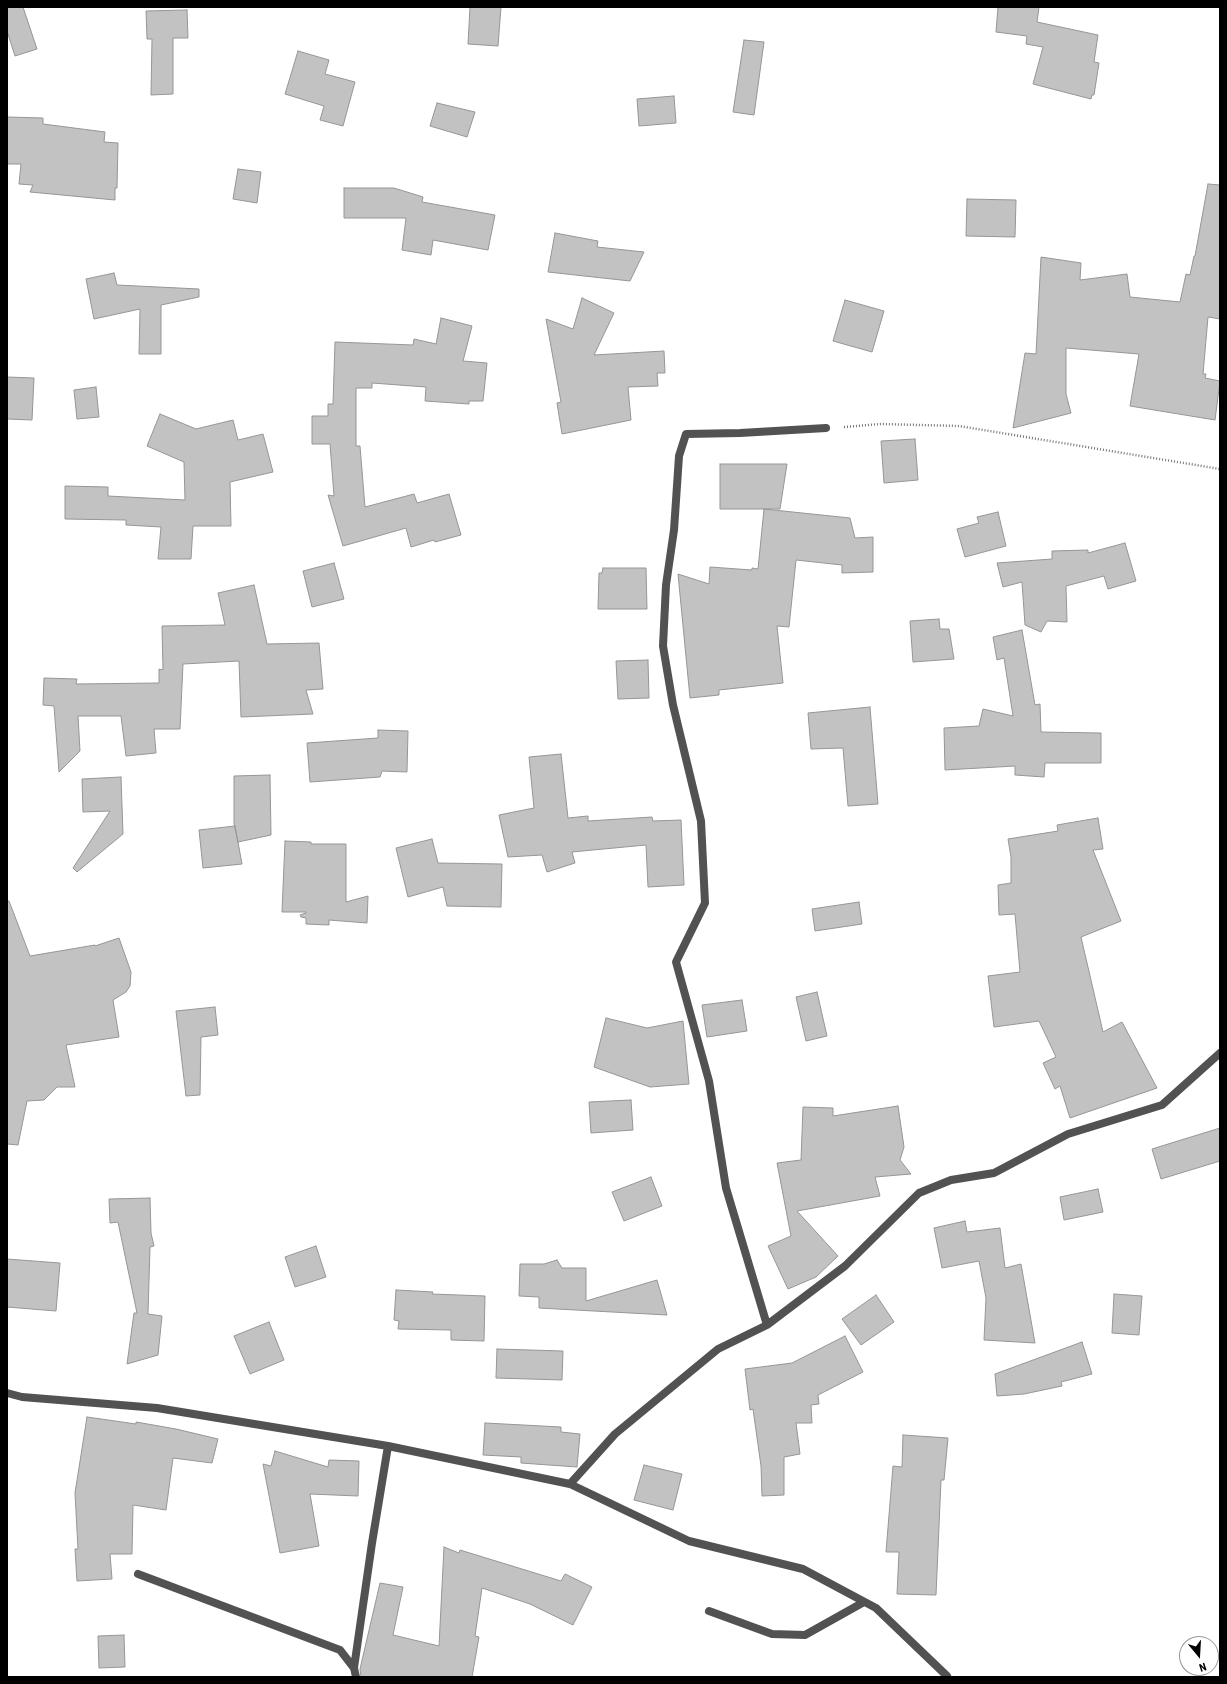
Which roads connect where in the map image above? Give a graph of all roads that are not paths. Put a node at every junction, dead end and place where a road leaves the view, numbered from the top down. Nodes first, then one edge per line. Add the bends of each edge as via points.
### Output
1 (826, 428) road end
2 (1220, 1053) edge
3 (768, 1325) junction
4 (7, 1393) edge
5 (388, 1446) junction
6 (570, 1484) junction
7 (138, 1574) dead end
8 (864, 1602) junction
9 (709, 1611) dead end
10 (354, 1668) junction
11 (947, 1676) edge
12 (356, 1677) edge

1 - 3 street via 686,434 679,456 674,530 666,584 663,646 673,705 700,821 706,903 676,962 709,1081 726,1188
2 - 3 street via 1162,1105 1068,1134 994,1173 951,1180 919,1193 845,1266
3 - 6 street via 718,1349 615,1434
4 - 5 street via 22,1397 157,1408
5 - 6 street
5 - 10 street
6 - 8 street via 689,1541 803,1569
7 - 10 street via 340,1650
8 - 9 street via 805,1635 772,1634
8 - 11 street via 876,1608
10 - 12 street

